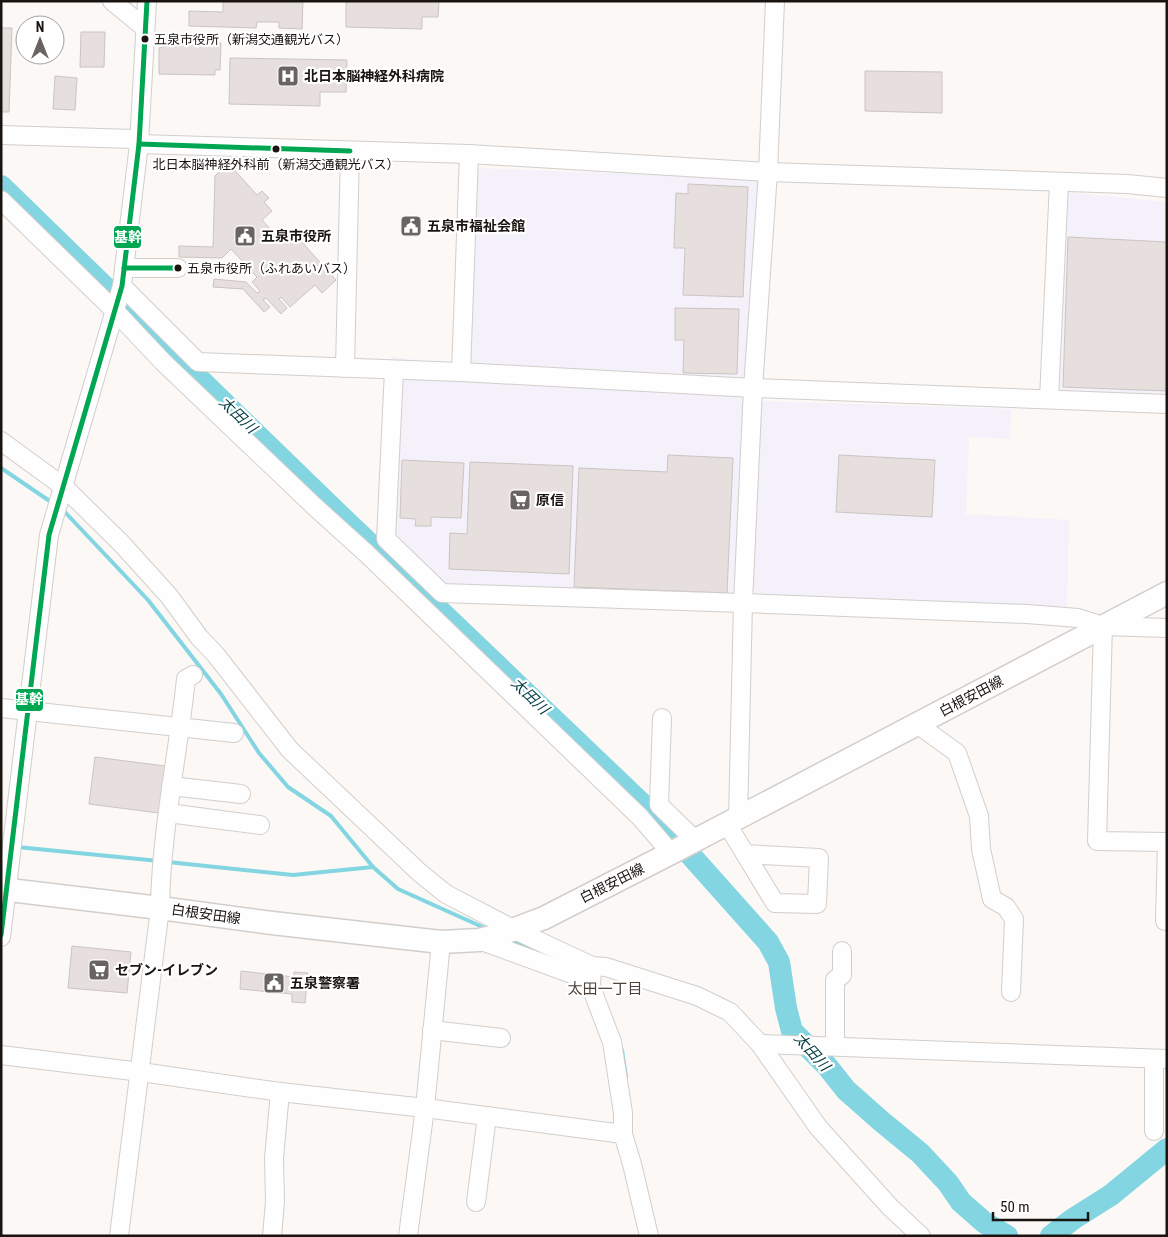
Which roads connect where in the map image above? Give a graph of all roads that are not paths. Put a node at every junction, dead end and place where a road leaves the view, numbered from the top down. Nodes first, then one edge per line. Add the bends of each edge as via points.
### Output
1 (112, 1) edge
2 (147, 1) edge
3 (775, 1) edge
4 (145, 28) junction
5 (1, 135) edge
6 (138, 144) junction
7 (350, 151) junction
8 (469, 154) junction
9 (768, 172) junction
10 (1059, 182) junction
11 (1167, 188) edge
12 (1, 200) edge
13 (124, 268) junction
14 (178, 268) dead end
15 (122, 286) junction
16 (115, 311) junction
17 (345, 368) junction
18 (394, 370) junction
19 (461, 372) junction
20 (753, 388) junction
21 (1049, 399) junction
22 (1167, 404) edge
23 (1, 440) edge
24 (64, 487) junction
25 (1167, 593) edge
26 (743, 603) junction
27 (1103, 626) junction
28 (1167, 628) edge
29 (193, 675) dead end
30 (1, 708) edge
31 (29, 710) junction
32 (662, 718) dead end
33 (917, 724) junction
34 (181, 728) junction
35 (234, 733) dead end
36 (171, 786) junction
37 (241, 794) dead end
38 (168, 814) junction
39 (732, 821) junction
40 (260, 825) dead end
41 (696, 841) junction
42 (671, 853) junction
43 (745, 854) dead end
44 (4, 890) edge
45 (160, 908) junction
46 (1167, 922) edge
47 (515, 930) junction
48 (1, 937) edge
49 (479, 940) junction
50 (441, 942) junction
51 (842, 951) dead end
52 (592, 966) junction
53 (591, 987) junction
54 (1012, 992) dead end
55 (432, 1030) junction
56 (501, 1038) dead end
57 (760, 1044) junction
58 (835, 1046) junction
59 (1, 1056) edge
60 (1160, 1059) edge
61 (141, 1072) junction
62 (280, 1092) junction
63 (425, 1108) junction
64 (487, 1116) junction
65 (1154, 1131) dead end
66 (623, 1134) junction
67 (476, 1202) dead end
68 (119, 1236) edge
69 (272, 1236) edge
70 (408, 1236) edge
71 (649, 1236) edge
72 (921, 1236) edge

1 - 4 street
2 - 4 street
3 - 9 street
4 - 6 street
5 - 6 street via 134,139
6 - 7 street
6 - 13 street
7 - 8 street
7 - 17 street
8 - 9 street
8 - 19 street
9 - 10 street
9 - 20 street
10 - 11 street
10 - 21 street
12 - 16 street
13 - 14 street
13 - 15 street
15 - 16 street
15 - 17 street via 198,362
16 - 24 street
16 - 42 street via 158,356 597,776
17 - 18 street
18 - 19 street
18 - 26 street via 386,539 442,593
19 - 20 street
20 - 21 street
20 - 26 street
21 - 22 street
23 - 24 street
24 - 31 street via 49,535
24 - 47 street via 169,596 290,750 446,894
25 - 27 main road, 白根安田線
26 - 27 street via 1027,614 1078,618
26 - 39 street
27 - 28 street
27 - 33 main road, 白根安田線
27 - 46 street via 1097,841 1167,842
29 - 34 street via 186,678
30 - 31 street
31 - 34 street
31 - 44 street
32 - 41 street via 659,805
33 - 39 main road, 白根安田線
33 - 54 street via 958,753 979,816 981,849 992,899 1006,907 1014,919
34 - 35 street
34 - 36 street
36 - 37 street
36 - 38 street
38 - 40 street
38 - 45 street
39 - 41 main road, 白根安田線
39 - 43 street
41 - 42 main road, 白根安田線
42 - 47 main road, 白根安田線
44 - 45 main road, 白根安田線
44 - 48 street
45 - 50 main road, 白根安田線
45 - 61 street
47 - 49 main road, 白根安田線
47 - 52 street
49 - 50 main road, 白根安田線
49 - 53 street via 572,974
50 - 55 street
51 - 58 street via 842,975 835,980
52 - 53 street
52 - 57 street via 606,967 697,996 730,1012
53 - 66 street via 612,1042
55 - 56 street
55 - 63 street
57 - 58 street
57 - 72 street via 818,1127 890,1207
58 - 60 street
59 - 61 street
60 - 65 street
61 - 62 street
61 - 68 street
62 - 63 street
62 - 69 street
63 - 64 street
63 - 70 street
64 - 66 street
64 - 67 street
66 - 71 street

